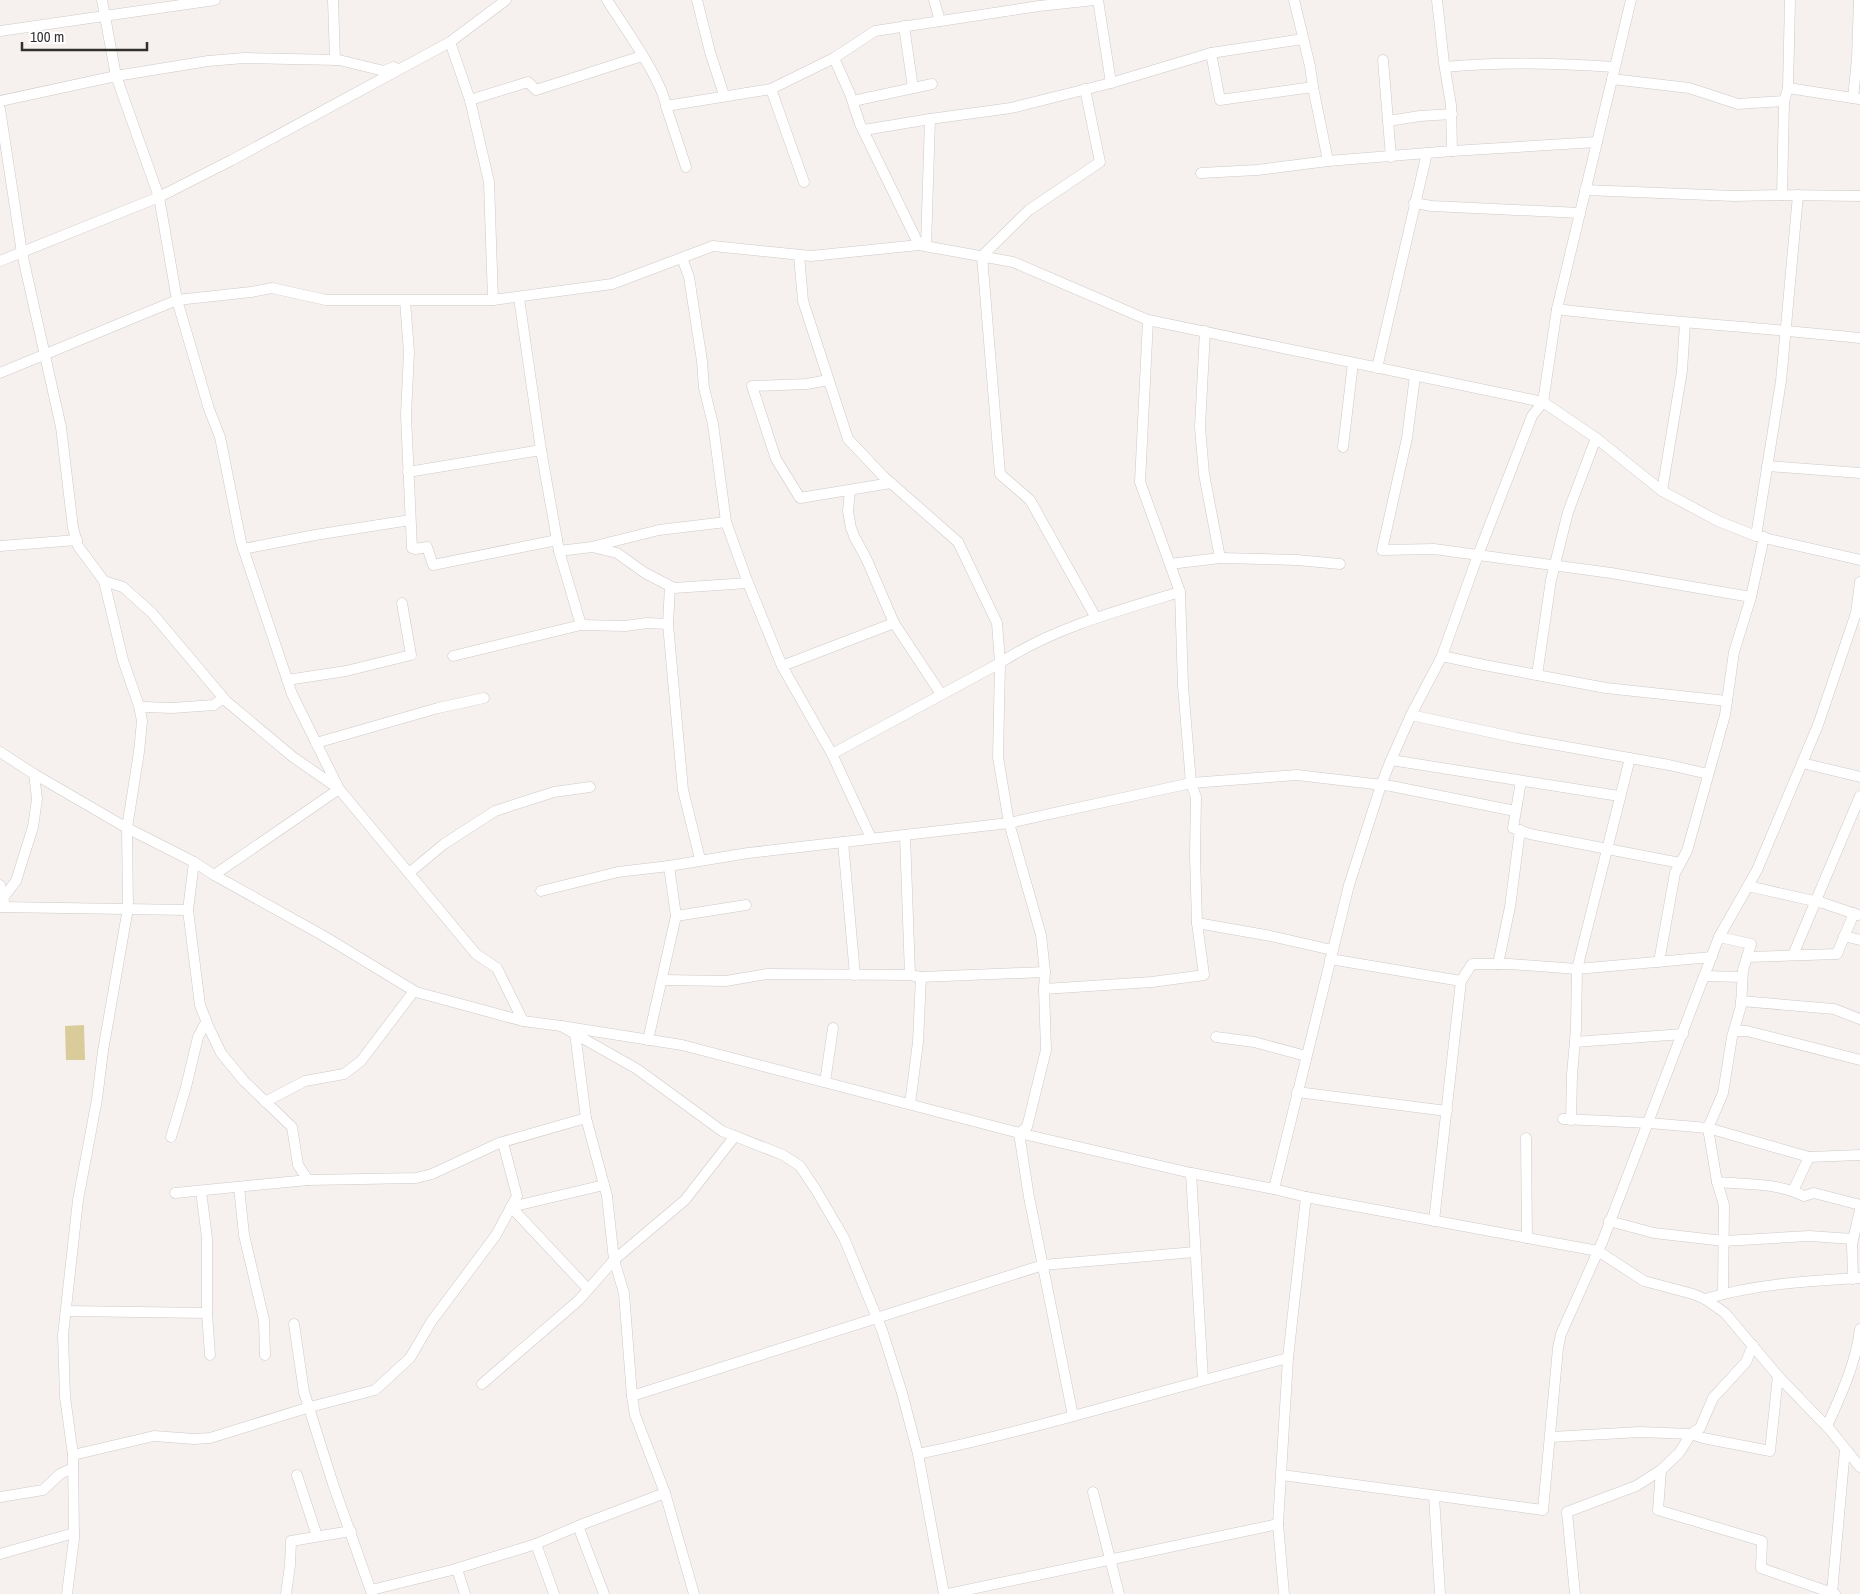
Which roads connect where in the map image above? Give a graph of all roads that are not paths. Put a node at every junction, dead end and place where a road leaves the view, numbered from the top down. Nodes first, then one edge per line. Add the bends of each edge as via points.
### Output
1 (102, 0) edge
2 (215, 0) edge
3 (333, 0) edge
4 (506, 0) edge
5 (607, 0) edge
6 (697, 0) edge
7 (934, 0) edge
8 (1097, 0) edge
9 (1294, 0) edge
10 (1437, 0) edge
11 (1631, 0) edge
12 (1790, 0) edge
13 (1859, 0) edge
14 (1038, 3) edge
15 (106, 15) junction
16 (940, 21) junction
17 (904, 26) junction
18 (0, 31) edge
19 (1303, 39) junction
20 (450, 42) junction
21 (1211, 53) junction
22 (642, 56) junction
23 (421, 58) junction
24 (834, 58) junction
25 (335, 60) junction
26 (1383, 60) dead end
27 (1445, 67) junction
28 (1614, 67) junction
29 (116, 76) junction
30 (1612, 79) junction
31 (1111, 83) junction
32 (932, 84) dead end
33 (1312, 87) junction
34 (913, 88) junction
35 (1788, 88) junction
36 (771, 89) junction
37 (1086, 89) junction
38 (724, 95) junction
39 (1857, 99) edge
40 (470, 100) junction
41 (0, 101) edge
42 (853, 101) junction
43 (1784, 101) junction
44 (666, 106) junction
45 (0, 108) edge
46 (1452, 114) junction
47 (930, 119) junction
48 (1388, 121) junction
49 (864, 130) junction
50 (1597, 142) junction
51 (1452, 151) junction
52 (1427, 154) junction
53 (1391, 157) junction
54 (1328, 161) junction
55 (686, 168) dead end
56 (1201, 174) dead end
57 (804, 182) dead end
58 (1585, 190) junction
59 (1798, 194) junction
60 (1782, 195) junction
61 (1860, 196) edge
62 (159, 197) junction
63 (1414, 203) junction
64 (1580, 213) junction
65 (923, 245) junction
66 (22, 253) junction
67 (798, 255) junction
68 (982, 256) junction
69 (682, 258) junction
70 (0, 261) edge
71 (519, 298) junction
72 (178, 300) junction
73 (493, 300) junction
74 (405, 301) junction
75 (1558, 309) junction
76 (1148, 320) junction
77 (1685, 323) junction
78 (1787, 330) junction
79 (1205, 331) junction
80 (1860, 338) edge
81 (45, 355) junction
82 (1353, 363) junction
83 (1377, 368) junction
84 (0, 373) edge
85 (1416, 376) junction
86 (828, 380) junction
87 (1543, 402) junction
88 (1596, 438) junction
89 (1343, 447) dead end
90 (541, 450) junction
91 (1767, 466) junction
92 (408, 472) junction
93 (1860, 473) edge
94 (891, 483) junction
95 (850, 490) junction
96 (1662, 491) junction
97 (410, 520) junction
98 (726, 522) junction
99 (1760, 537) junction
100 (77, 540) junction
101 (557, 540) junction
102 (0, 546) edge
103 (592, 547) junction
104 (243, 549) junction
105 (559, 551) junction
106 (1478, 555) junction
107 (1220, 558) junction
108 (1860, 560) edge
109 (1170, 564) junction
110 (1340, 564) dead end
111 (1555, 566) junction
112 (104, 581) junction
113 (1860, 582) edge
114 (748, 583) junction
115 (670, 586) junction
116 (1180, 592) junction
117 (1750, 597) junction
118 (402, 603) dead end
119 (1096, 618) junction
120 (894, 623) junction
121 (668, 624) junction
122 (581, 625) junction
123 (453, 656) dead end
124 (1442, 656) junction
125 (1000, 663) junction
126 (782, 666) junction
127 (1538, 675) junction
128 (287, 680) junction
129 (941, 694) junction
130 (223, 698) junction
131 (484, 698) dead end
132 (1727, 701) junction
133 (140, 709) junction
134 (1411, 715) junction
135 (316, 743) junction
136 (0, 752) edge
137 (832, 754) junction
138 (1630, 758) junction
139 (1391, 760) junction
140 (1802, 762) junction
141 (34, 774) junction
142 (1708, 774) junction
143 (1860, 777) edge
144 (1521, 781) junction
145 (1191, 783) junction
146 (1382, 785) junction
147 (590, 787) dead end
148 (339, 789) junction
149 (1619, 796) junction
150 (1860, 796) edge
151 (1515, 811) junction
152 (1009, 823) junction
153 (127, 828) junction
154 (1520, 830) junction
155 (905, 834) junction
156 (871, 838) junction
157 (843, 842) junction
158 (1607, 848) junction
159 (700, 859) junction
160 (194, 862) junction
161 (1680, 863) junction
162 (669, 866) junction
163 (409, 873) junction
164 (214, 875) junction
165 (0, 885) edge
166 (1748, 886) junction
167 (540, 891) dead end
168 (1815, 902) junction
169 (3, 904) edge
170 (746, 905) dead end
171 (128, 908) junction
172 (188, 910) junction
173 (1857, 914) edge
174 (676, 916) junction
175 (1197, 923) junction
176 (1844, 936) junction
177 (1719, 937) junction
178 (1860, 940) edge
179 (1331, 955) junction
180 (1793, 955) junction
181 (1747, 956) junction
182 (1712, 957) junction
183 (1659, 962) junction
184 (1498, 964) junction
185 (1577, 969) junction
186 (1045, 972) junction
187 (854, 975) junction
188 (916, 976) junction
189 (1704, 976) junction
190 (1742, 977) junction
191 (663, 980) junction
192 (1461, 981) junction
193 (1044, 989) junction
194 (414, 990) junction
195 (1741, 1001) junction
196 (1860, 1019) edge
197 (523, 1021) junction
198 (206, 1022) junction
199 (561, 1026) junction
200 (833, 1028) dead end
201 (1734, 1030) junction
202 (575, 1033) junction
203 (1683, 1034) junction
204 (1216, 1037) dead end
205 (648, 1040) junction
206 (1575, 1042) junction
207 (1306, 1056) junction
208 (1860, 1060) edge
209 (826, 1082) junction
210 (1297, 1092) junction
211 (265, 1102) junction
212 (910, 1104) junction
213 (1447, 1111) junction
214 (586, 1118) junction
215 (1649, 1123) junction
216 (1708, 1128) junction
217 (1019, 1133) junction
218 (735, 1136) junction
219 (171, 1137) dead end
220 (1526, 1138) dead end
221 (503, 1143) junction
222 (1860, 1155) edge
223 (1809, 1156) junction
224 (1191, 1173) junction
225 (308, 1180) junction
226 (1717, 1182) junction
227 (604, 1185) junction
228 (239, 1187) junction
229 (1274, 1189) junction
230 (201, 1191) junction
231 (1793, 1191) junction
232 (175, 1193) dead end
233 (1306, 1197) junction
234 (1860, 1205) edge
235 (511, 1207) junction
236 (1860, 1210) edge
237 (1434, 1220) junction
238 (1610, 1221) junction
239 (1527, 1238) junction
240 (1853, 1239) junction
241 (1724, 1241) junction
242 (1598, 1251) junction
243 (1195, 1252) junction
244 (614, 1260) junction
245 (1043, 1265) junction
246 (1856, 1278) edge
247 (588, 1289) junction
248 (1723, 1294) junction
249 (1705, 1299) junction
250 (66, 1311) junction
251 (207, 1313) junction
252 (877, 1318) junction
253 (294, 1324) dead end
254 (1860, 1329) edge
255 (1753, 1345) junction
256 (210, 1355) dead end
257 (265, 1355) dead end
258 (1288, 1358) junction
259 (1778, 1376) junction
260 (1204, 1379) junction
261 (482, 1384) dead end
262 (632, 1396) junction
263 (310, 1407) junction
264 (1073, 1416) junction
265 (1827, 1426) junction
266 (1691, 1434) junction
267 (1551, 1438) junction
268 (1845, 1449) junction
269 (918, 1454) junction
270 (73, 1455) junction
271 (1860, 1467) edge
272 (73, 1468) junction
273 (1661, 1470) junction
274 (297, 1475) dead end
275 (1282, 1475) junction
276 (664, 1492) junction
277 (1093, 1492) dead end
278 (1434, 1496) junction
279 (0, 1498) edge
280 (1278, 1524) junction
281 (578, 1526) junction
282 (351, 1532) junction
283 (74, 1534) junction
284 (317, 1536) junction
285 (536, 1544) junction
286 (0, 1554) edge
287 (1110, 1560) junction
288 (457, 1569) junction
289 (372, 1592) edge
290 (67, 1594) edge
291 (286, 1594) edge
292 (465, 1594) edge
293 (554, 1594) edge
294 (604, 1594) edge
295 (694, 1594) edge
296 (946, 1594) edge
297 (1119, 1594) edge
298 (1284, 1594) edge
299 (1440, 1594) edge
300 (1575, 1594) edge
301 (1833, 1594) edge

1 - 15 street
2 - 15 street
3 - 25 street
4 - 20 street
5 - 22 street
6 - 38 street
7 - 16 street
8 - 14 street
8 - 31 street
9 - 19 street
10 - 27 street
11 - 28 street
12 - 35 street
13 - 39 street
14 - 16 street
15 - 18 street
15 - 29 street
16 - 17 street
17 - 24 street via 875,31
17 - 34 street
19 - 21 street
19 - 33 street
20 - 23 street
20 - 40 street
21 - 31 street
21 - 33 street via 1220,100
22 - 40 street via 536,90 528,82
22 - 44 street via 665,98
23 - 25 street via 384,71
23 - 62 street
24 - 36 street
24 - 42 street
25 - 29 street via 244,58
26 - 48 street
27 - 28 street via 1480,63
27 - 46 street
28 - 30 street
29 - 41 street
29 - 62 street
30 - 43 street via 1689,88 1738,104
30 - 50 street
31 - 37 street
32 - 34 street
33 - 54 street
34 - 42 street
35 - 39 street
35 - 43 street
36 - 38 street
36 - 57 street
37 - 47 street via 1011,108
37 - 68 street via 1100,162 1029,210
38 - 44 street
40 - 73 street via 489,182
42 - 49 street
43 - 60 street
44 - 55 street
45 - 66 street
46 - 48 street
46 - 51 street
47 - 49 street
47 - 65 street
48 - 53 street
49 - 65 street
50 - 51 street
50 - 58 street
51 - 52 street
52 - 53 street
52 - 63 street
53 - 54 street
54 - 56 street
58 - 60 street
58 - 64 street
59 - 60 street
59 - 61 street
59 - 78 street
62 - 66 street
62 - 72 street
63 - 64 street
63 - 83 street
64 - 75 street
65 - 67 street
65 - 68 street
66 - 70 street
66 - 81 street
67 - 69 street via 713,246
67 - 86 street via 803,301
68 - 76 street via 1012,262
68 - 119 street via 1000,474 1030,500
69 - 71 street via 612,284
69 - 98 street via 689,277
71 - 73 street
71 - 90 street
72 - 74 street via 272,288 326,300
72 - 81 street
72 - 104 street via 220,437
73 - 74 street
74 - 92 street
75 - 77 street
75 - 87 street
76 - 79 street
76 - 109 street via 1140,482
77 - 78 street
77 - 96 street via 1682,371
78 - 80 street
78 - 91 street
79 - 82 street
79 - 107 street via 1200,427 1204,474
81 - 84 street
81 - 100 street via 61,427
82 - 83 street
82 - 89 street
83 - 85 street
85 - 87 street
85 - 106 street via 1407,438 1382,550 1434,549
86 - 94 street via 848,439
86 - 95 street via 752,386 776,459 800,498
87 - 88 street
87 - 106 street via 1532,416
88 - 96 street
88 - 111 street via 1568,512
90 - 92 street
90 - 101 street
91 - 93 street
91 - 99 street
92 - 97 street
94 - 95 street
94 - 125 street via 958,542 997,623
95 - 120 street via 850,528
96 - 99 street via 1718,521
97 - 101 street via 412,548 427,547 433,565
97 - 104 street
98 - 103 street via 659,530
98 - 114 street
99 - 108 street
99 - 117 street
100 - 102 street
100 - 112 street
101 - 105 street
103 - 105 street
103 - 115 street via 617,553
104 - 128 street
105 - 122 street
106 - 111 street
106 - 124 street
107 - 109 street
107 - 110 street
109 - 116 street
111 - 117 street
111 - 127 street
112 - 130 street via 123,587 152,613
112 - 133 street via 123,660
113 - 140 street via 1856,613
114 - 115 street
114 - 126 street
115 - 121 street
116 - 119 street
116 - 145 street
117 - 132 street via 1734,652
118 - 128 street via 412,655 346,671
119 - 125 street via 1018,651
120 - 126 street
120 - 129 street
121 - 122 street
121 - 159 street via 684,790
122 - 123 street
124 - 127 street
124 - 134 street
125 - 129 street
125 - 152 street via 998,757
126 - 137 street
127 - 132 street via 1606,688
128 - 135 street
129 - 137 street
130 - 133 street via 214,706
130 - 148 street via 292,757
131 - 135 street
132 - 142 street
133 - 153 street via 139,752
134 - 138 street
134 - 139 street
135 - 148 street
136 - 141 street
137 - 156 street
138 - 142 street
138 - 149 street
139 - 144 street
139 - 146 street
140 - 143 street
140 - 166 street via 1758,870
141 - 153 street
141 - 169 street via 37,799 32,827 16,881
142 - 161 street via 1687,851
144 - 149 street
144 - 151 street
145 - 146 street via 1297,775
145 - 152 street
145 - 175 street via 1196,797
146 - 151 street
146 - 179 street via 1349,885
147 - 163 street via 554,792 494,811 444,844
148 - 163 street
148 - 164 street
149 - 158 street
150 - 168 street
151 - 154 street via 1512,828
152 - 155 street
152 - 186 street via 1041,935
153 - 160 street
153 - 171 street
154 - 158 street
154 - 184 street via 1510,907
155 - 156 street
155 - 188 street
156 - 157 street
157 - 159 street
157 - 187 street
158 - 161 street
158 - 185 street
159 - 162 street
160 - 164 street
160 - 172 street
161 - 183 street via 1675,873
162 - 167 street via 618,872
162 - 174 street
163 - 197 street via 476,954 497,968
164 - 194 street
165 - 169 street
166 - 168 street
166 - 177 street
168 - 173 street
168 - 180 street
169 - 171 street
170 - 174 street
171 - 172 street
171 - 250 street via 78,1200
172 - 198 street via 200,1004
173 - 176 street
174 - 191 street
175 - 179 street via 1271,936
175 - 193 street via 1204,975
176 - 178 street
176 - 180 street via 1836,954
177 - 181 street via 1751,944
177 - 182 street
179 - 192 street
179 - 207 street
180 - 181 street
181 - 190 street
182 - 183 street
182 - 189 street
183 - 185 street
184 - 185 street
184 - 192 street via 1472,964
185 - 206 street
186 - 188 street
186 - 193 street
187 - 188 street
187 - 191 street via 768,974 726,981
188 - 212 street via 918,1042
189 - 190 street
189 - 203 street
190 - 195 street
191 - 205 street
192 - 213 street
193 - 217 street via 1046,1050 1027,1127
194 - 197 street
194 - 211 street via 361,1061 344,1074 305,1081
195 - 196 street via 1834,1009
195 - 201 street
197 - 199 street
198 - 211 street via 221,1053
198 - 219 street via 198,1037
199 - 202 street
199 - 205 street
200 - 209 street
201 - 208 street
201 - 216 street via 1723,1093
202 - 214 street
202 - 218 street via 637,1069 722,1131
203 - 206 street
203 - 215 street
204 - 207 street via 1254,1042
205 - 209 street via 682,1045
206 - 215 street via 1567,1120
207 - 210 street
209 - 212 street
210 - 213 street
210 - 229 street
211 - 225 street via 292,1127 298,1165
212 - 217 street
213 - 237 street
214 - 221 street
214 - 227 street
215 - 216 street
215 - 238 street
216 - 223 street
216 - 226 street
217 - 224 street
217 - 245 street
218 - 244 street via 684,1200
218 - 252 street via 784,1154 800,1166 844,1238
220 - 239 street
221 - 225 street via 416,1178
221 - 235 street via 517,1196
222 - 223 street
223 - 231 street
224 - 229 street
224 - 243 street
225 - 228 street
226 - 231 street via 1770,1185
226 - 241 street via 1724,1205
227 - 235 street
227 - 244 street
228 - 230 street
228 - 257 street via 244,1235 264,1320
229 - 233 street
230 - 232 street
230 - 251 street via 207,1238
231 - 234 street via 1804,1196 1814,1193
233 - 237 street
233 - 258 street
235 - 247 street
235 - 263 street via 496,1235 431,1322 410,1358 375,1390
236 - 240 street
237 - 239 street
238 - 241 street via 1654,1233
238 - 242 street
239 - 242 street
240 - 241 street via 1808,1236
240 - 246 street
241 - 248 street
242 - 249 street via 1644,1281
242 - 267 street via 1561,1334
243 - 245 street
243 - 260 street
244 - 247 street
244 - 262 street via 624,1293
245 - 252 street
245 - 264 street
246 - 248 street via 1782,1284
247 - 261 street
248 - 249 street
249 - 255 street via 1725,1313
250 - 251 street
250 - 270 street via 63,1335 65,1397
251 - 256 street
252 - 262 street
252 - 269 street
253 - 263 street via 304,1392
254 - 265 street via 1844,1390
255 - 259 street
255 - 266 street via 1746,1362 1713,1398 1700,1428
258 - 260 street
258 - 275 street
259 - 265 street
259 - 266 street via 1770,1451
260 - 264 street
262 - 276 street
263 - 270 street via 210,1438 154,1436
263 - 282 street
264 - 269 street
265 - 268 street
266 - 267 street via 1640,1432
266 - 273 street via 1679,1453
267 - 278 street via 1543,1510
268 - 271 street
268 - 301 street
269 - 296 street
270 - 272 street
272 - 279 street via 60,1474 43,1490
272 - 283 street
273 - 300 street via 1636,1486 1567,1512
273 - 301 street via 1658,1510 1762,1541 1761,1568
274 - 284 street
275 - 278 street
275 - 280 street
276 - 281 street
276 - 295 street
277 - 287 street
278 - 299 street
280 - 287 street
280 - 298 street
281 - 285 street
281 - 294 street
282 - 284 street
282 - 289 street
283 - 286 street
283 - 290 street
284 - 291 street via 290,1541
285 - 288 street
285 - 293 street
287 - 296 street
287 - 297 street
288 - 289 street
288 - 292 street

